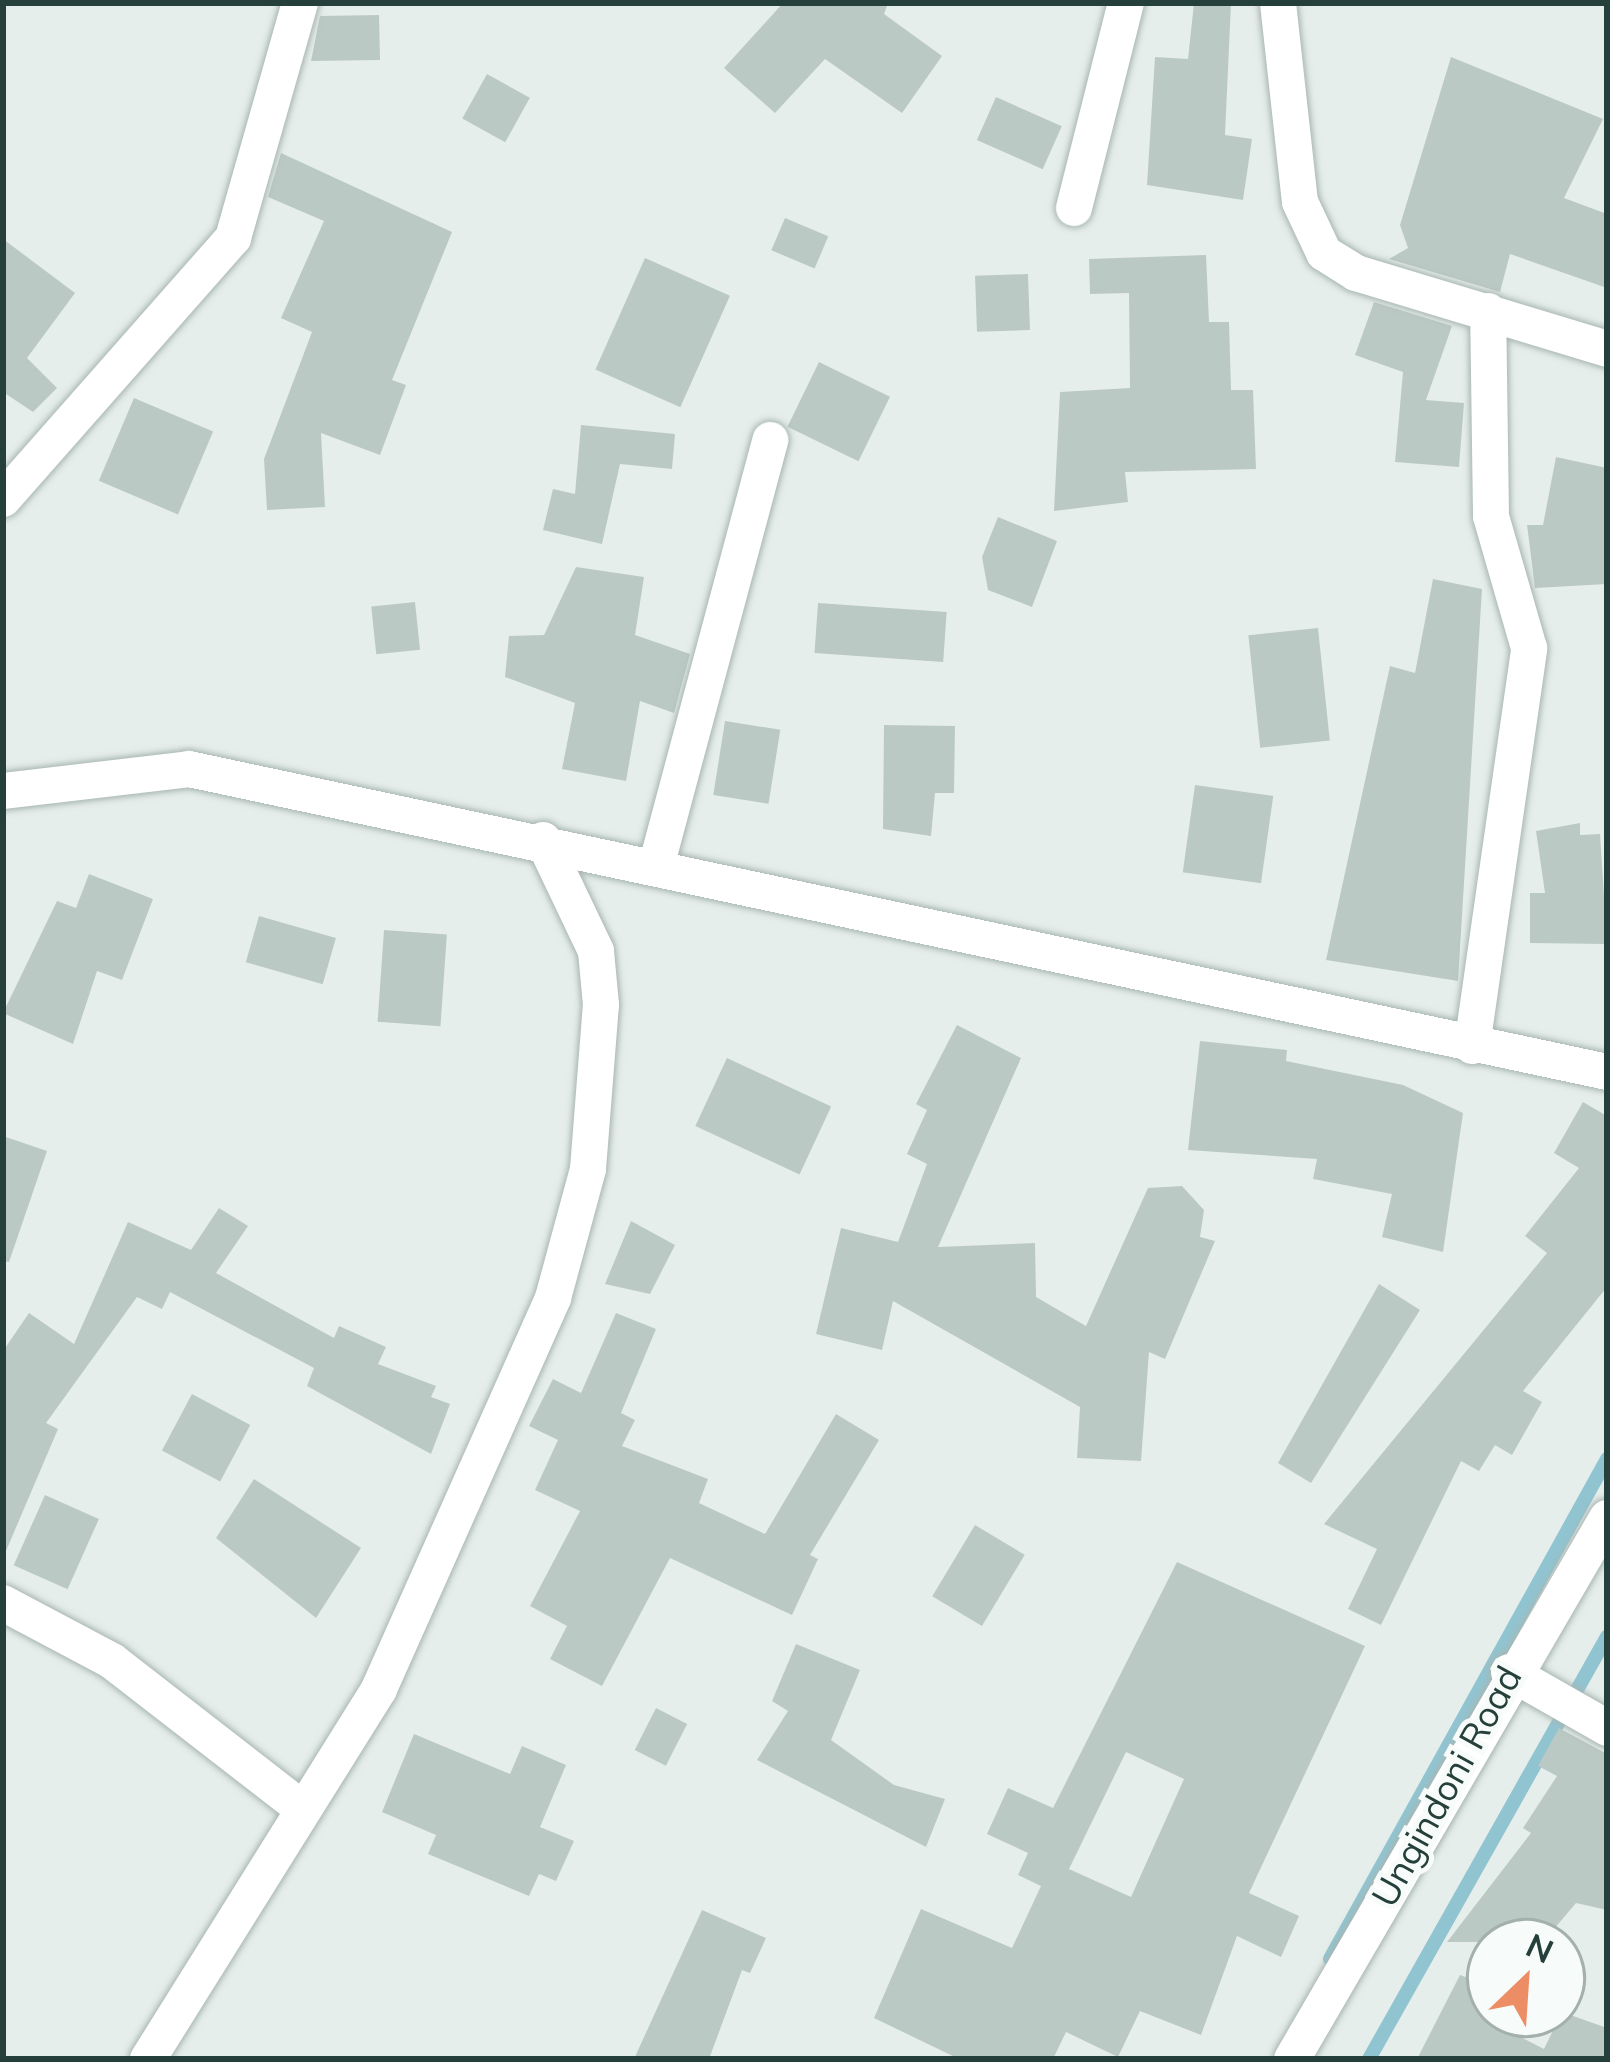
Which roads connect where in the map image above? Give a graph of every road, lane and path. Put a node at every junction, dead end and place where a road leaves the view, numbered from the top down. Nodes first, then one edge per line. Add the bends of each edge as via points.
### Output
1 (300, 3) edge
2 (1278, 3) edge
3 (1121, 5) edge
4 (1074, 208) dead end
5 (1488, 311) junction
6 (1607, 349) edge
7 (770, 440) dead end
8 (3, 499) edge
9 (3, 791) edge
10 (543, 840) junction
11 (657, 863) junction
12 (1472, 1046) junction
13 (1607, 1072) edge
14 (1607, 1518) edge
15 (3, 1603) edge
16 (1509, 1672) junction
17 (1607, 1728) edge
18 (300, 1807) junction
19 (148, 2059) edge
20 (1292, 2059) edge

1 - 8 street via 233,238
2 - 5 street via 1300,202 1324,253
3 - 4 street
5 - 6 street
5 - 12 street via 1491,517 1529,648
7 - 11 street
9 - 10 street via 188,769
10 - 11 street
10 - 18 street via 596,951 599,1097 588,1169 554,1298 475,1479 379,1689
11 - 12 street
12 - 13 street
14 - 16 street, Ungindoni Road
15 - 18 street via 112,1661
16 - 17 street
16 - 20 street, Ungindoni Road
18 - 19 street

